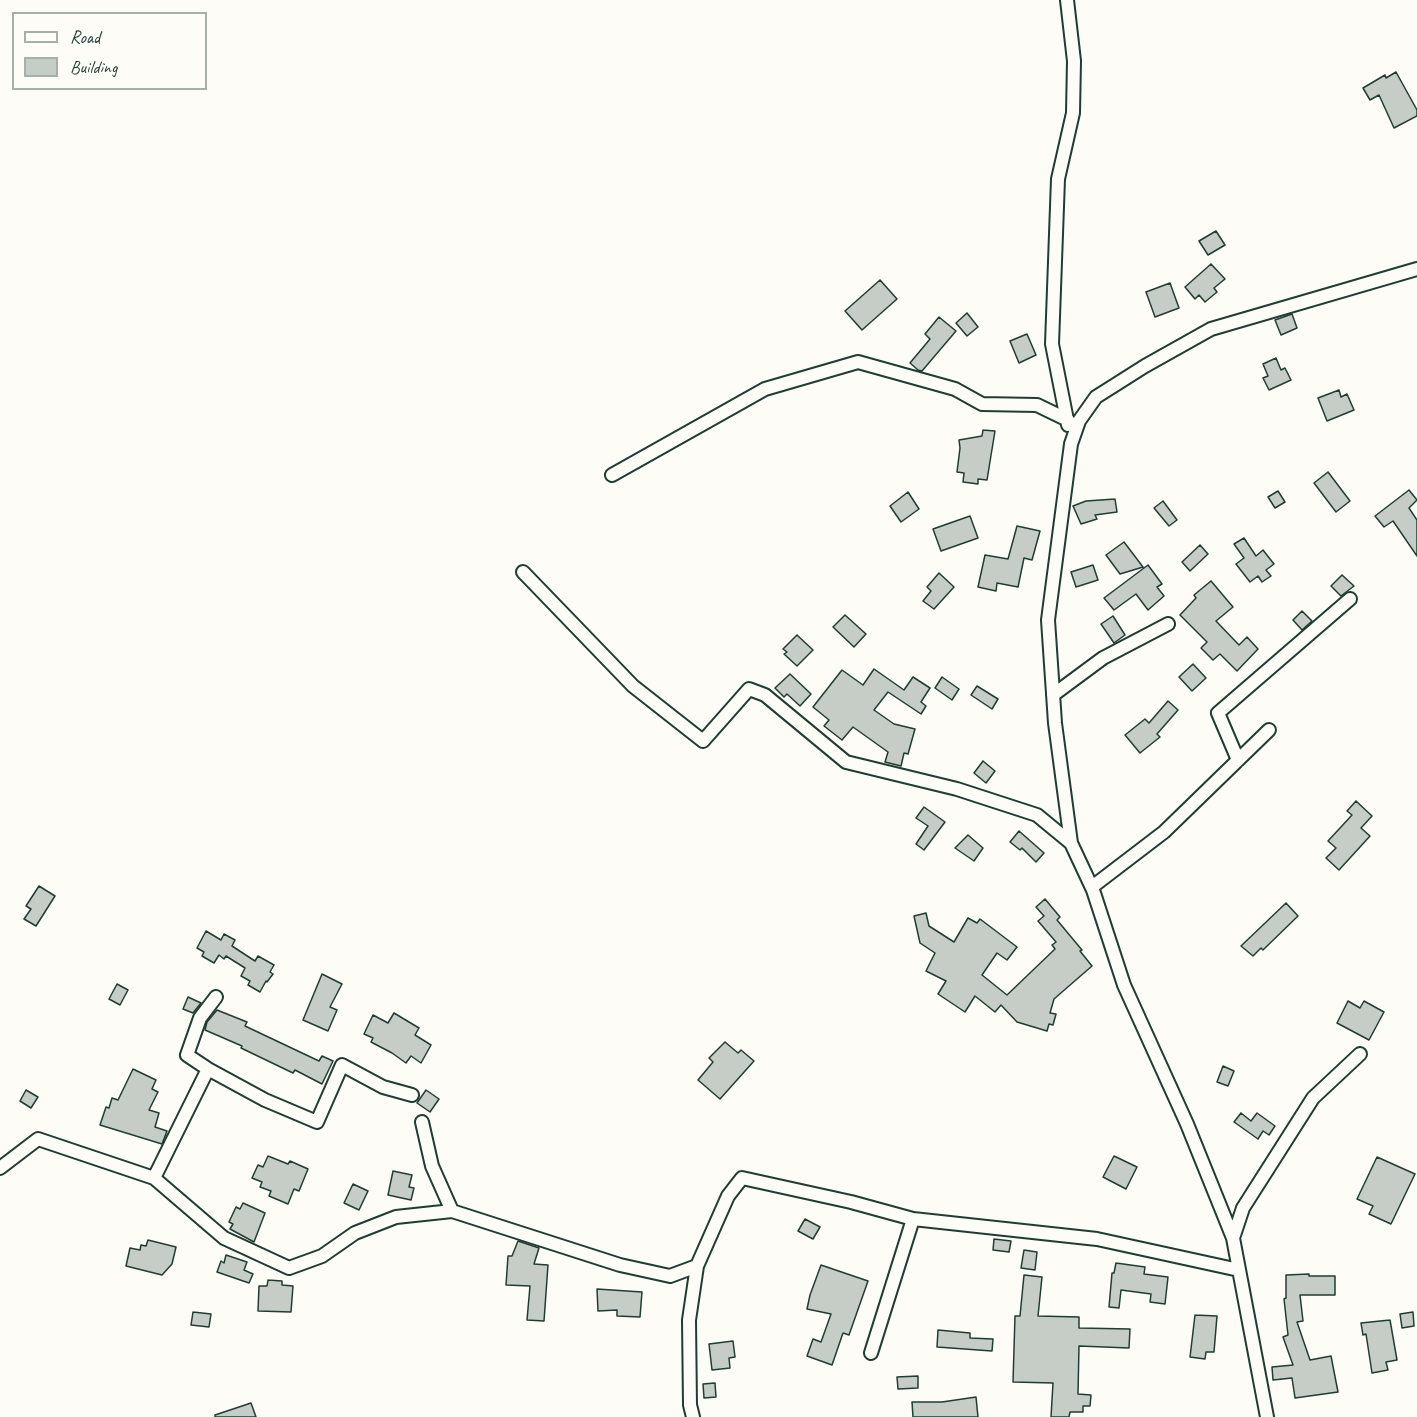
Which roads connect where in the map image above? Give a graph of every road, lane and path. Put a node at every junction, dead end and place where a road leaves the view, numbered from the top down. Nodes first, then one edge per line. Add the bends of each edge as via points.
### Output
1 (1067, 0) edge
2 (1417, 269) edge
3 (1068, 420) junction
4 (1071, 444) junction
5 (612, 475) dead end
6 (523, 572) dead end
7 (1350, 599) dead end
8 (1168, 624) dead end
9 (1053, 695) junction
10 (1269, 730) dead end
11 (1238, 760) junction
12 (1071, 843) junction
13 (1092, 887) junction
14 (216, 997) dead end
15 (1360, 1054) dead end
16 (208, 1070) junction
17 (412, 1095) dead end
18 (422, 1122) dead end
19 (0, 1168) edge
20 (154, 1178) junction
21 (452, 1210) junction
22 (913, 1220) junction
23 (1233, 1238) junction
24 (697, 1266) junction
25 (1239, 1270) junction
26 (871, 1353) dead end
27 (693, 1417) edge
28 (1267, 1417) edge

1 - 3 street via 1074,61 1073,113 1058,179 1052,344
2 - 4 street via 1211,329 1096,396 1079,421
3 - 4 street
3 - 5 street via 1037,405 982,404 956,389 858,362 765,389
4 - 9 street via 1048,620
6 - 12 street via 633,686 702,741 749,689 765,695 846,762 945,786 1037,815
7 - 11 street via 1218,713
8 - 9 street via 1103,658
9 - 12 street
10 - 11 street
11 - 13 street via 1164,832
12 - 13 street
13 - 23 street via 1124,985
14 - 16 street via 200,1018 186,1055
15 - 23 street via 1313,1098 1243,1208
16 - 17 street via 317,1122 342,1065 383,1087
16 - 20 street
18 - 21 street via 432,1166
19 - 20 street via 38,1139
20 - 21 street via 224,1238 289,1268 322,1256 355,1233 396,1216
21 - 24 street via 620,1265 670,1276
22 - 24 street via 742,1178 728,1196
22 - 25 street via 1097,1239
22 - 26 street
23 - 25 street
24 - 27 street via 689,1320
25 - 28 street

